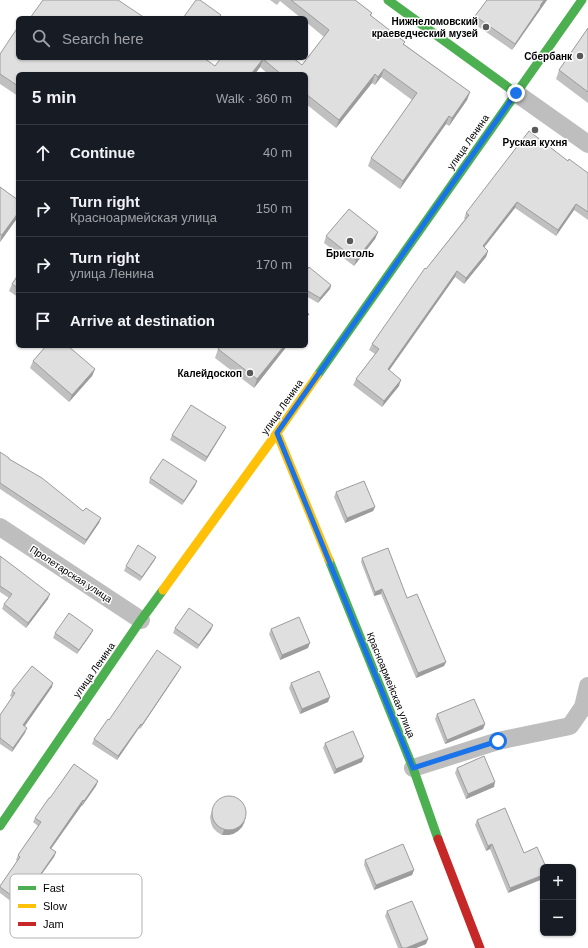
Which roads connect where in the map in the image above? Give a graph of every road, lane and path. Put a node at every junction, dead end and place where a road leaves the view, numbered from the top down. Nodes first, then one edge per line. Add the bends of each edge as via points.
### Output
1 (388, 0) edge
2 (582, 0) edge
3 (516, 93) junction
4 (588, 144) edge
5 (277, 433) junction
6 (0, 527) edge
7 (142, 620) junction
8 (588, 686) edge
9 (413, 768) junction
10 (0, 826) edge
11 (480, 948) edge

1 - 3 street
2 - 3 street, улица Ленина
3 - 4 street
3 - 5 street, улица Ленина
5 - 7 street, улица Ленина
5 - 9 street, Красноармейская улица
6 - 7 street, Пролетарская улица
7 - 10 street, улица Ленина
8 - 9 street via 583,707 570,726 498,741
9 - 11 street, Красноармейская улица

